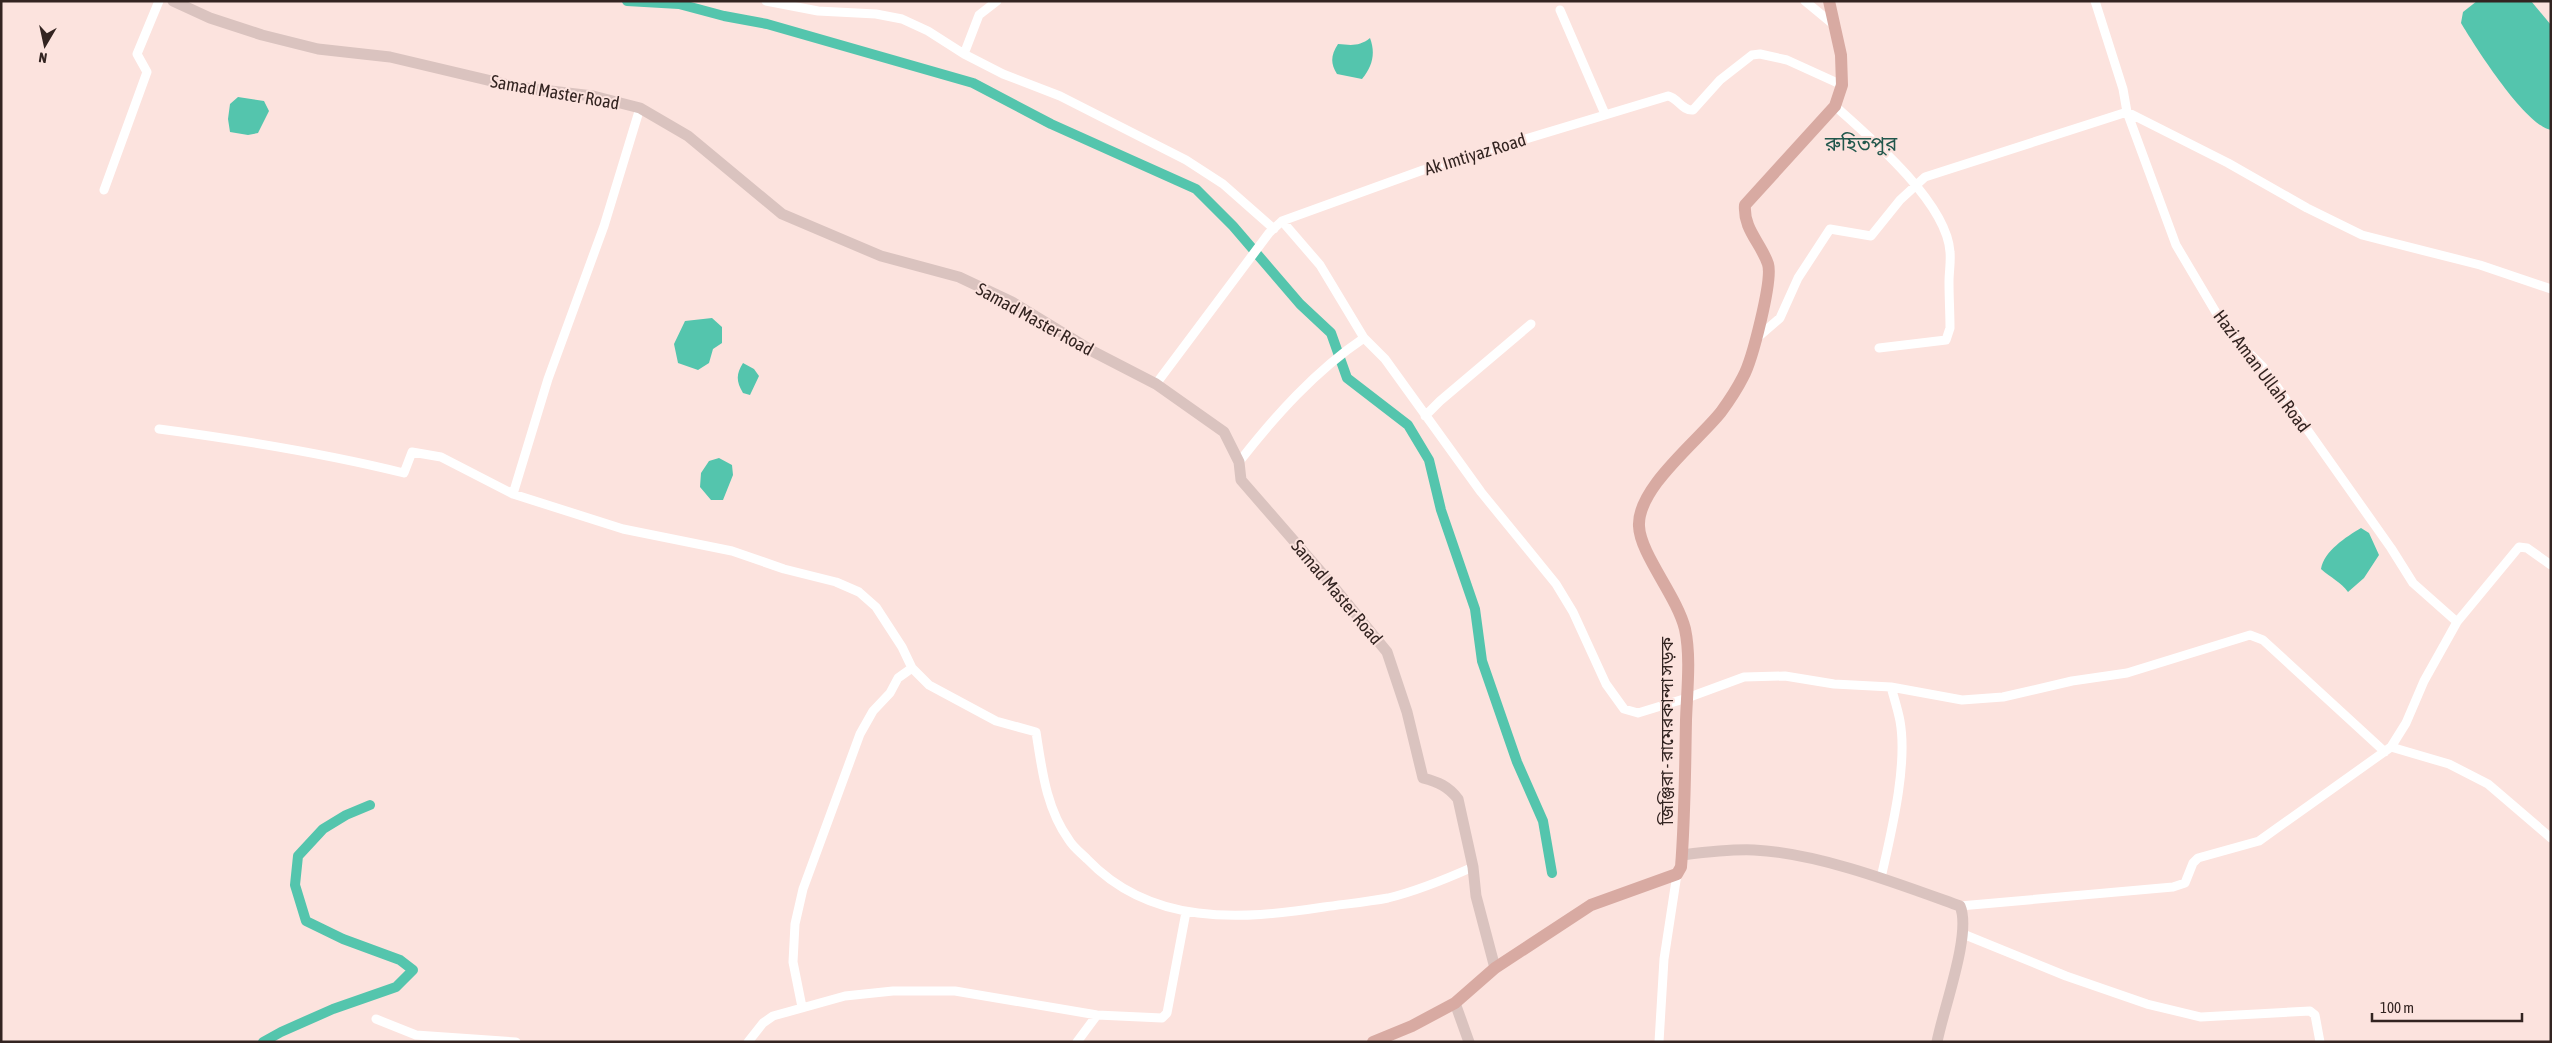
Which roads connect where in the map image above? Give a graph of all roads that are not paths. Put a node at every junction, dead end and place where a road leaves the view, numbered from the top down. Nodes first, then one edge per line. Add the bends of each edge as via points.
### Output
1 (159, 1) edge
2 (173, 1) edge
3 (766, 1) edge
4 (997, 1) edge
5 (1805, 1) edge
6 (1830, 1) edge
7 (2095, 1) edge
8 (1560, 10) dead end
9 (1835, 26) junction
10 (964, 54) junction
11 (1842, 85) junction
12 (1834, 106) junction
13 (640, 108) junction
14 (2127, 112) junction
15 (1606, 114) junction
16 (1914, 186) junction
17 (104, 190) dead end
18 (1282, 221) junction
19 (1272, 231) junction
20 (2551, 289) edge
21 (1531, 324) dead end
22 (1758, 337) junction
23 (1364, 338) junction
24 (1879, 348) dead end
25 (1156, 384) junction
26 (1425, 416) junction
27 (159, 429) dead end
28 (1239, 462) junction
29 (513, 494) junction
30 (2551, 565) edge
31 (2457, 622) junction
32 (912, 668) junction
33 (1891, 687) junction
34 (1687, 698) junction
35 (2388, 749) junction
36 (2551, 838) edge
37 (1682, 855) junction
38 (1473, 867) junction
39 (1677, 874) junction
40 (1881, 878) junction
41 (1960, 906) junction
42 (1186, 912) junction
43 (1963, 934) junction
44 (1495, 968) junction
45 (1455, 1003) junction
46 (802, 1007) junction
47 (1097, 1016) junction
48 (376, 1019) dead end
49 (516, 1042) edge
50 (748, 1042) edge
51 (1077, 1042) edge
52 (1373, 1042) edge
53 (1469, 1042) edge
54 (1659, 1042) edge
55 (1937, 1042) edge
56 (2320, 1042) edge

1 - 17 street via 137,54 147,72
2 - 13 street, Samad Master Road via 210,18 318,49 390,57 518,87 593,96
3 - 10 street via 818,11 876,14 902,19
4 - 10 street via 980,15
5 - 9 street
6 - 9 main road, জিঞ্জিরা - রামেরকান্দা সড়ক
7 - 14 street, Hazi Aman Ullah Road via 2123,89
8 - 15 street
9 - 11 main road, জিঞ্জিরা - রামেরকান্দা সড়ক via 1841,55
10 - 19 street via 1003,74 1060,96 1186,160 1223,184
11 - 12 main road, জিঞ্জিরা - রামেরকান্দা সড়ক
11 - 15 street, Ak Imtiyaz Road via 1787,60 1760,54 1748,58 1720,80 1692,110 1668,96
12 - 16 street via 1896,162
12 - 22 main road, জিঞ্জিরা - রামেরকান্দা সড়ক via 1745,206 1747,223 1768,265
13 - 25 street, Samad Master Road via 688,136 782,214 881,256 958,277 1012,302 1094,352
13 - 29 street via 604,226 548,379
14 - 16 street via 1925,177
14 - 20 street via 2362,235 2480,265
14 - 31 street, Hazi Aman Ullah Road via 2176,245 2227,331 2263,367 2391,548 2412,583
15 - 18 street, Ak Imtiyaz Road via 1423,170
16 - 22 street via 1871,236 1830,229 1798,278 1780,318
16 - 24 street via 1928,199 1945,232 1950,251 1950,328 1946,340
18 - 19 street, Ak Imtiyaz Road
18 - 23 street via 1320,265
19 - 25 street, Ak Imtiyaz Road
21 - 26 street
22 - 34 main road, জিঞ্জিরা - রামেরকান্দা সড়ক via 1744,376 1721,412 1655,484 1641,508 1638,526 1642,542 1677,606 1685,632
23 - 26 street via 1391,366
23 - 28 street via 1331,363 1270,423
25 - 28 street, Samad Master Road via 1224,432
26 - 34 street via 1481,492 1556,584 1606,684 1624,709 1638,713
27 - 29 street via 340,457 404,473 412,452 441,457
28 - 38 street, Samad Master Road via 1241,480 1387,652 1407,712 1423,778 1441,783 1458,799
29 - 32 street via 623,529 732,551 860,592 876,607
30 - 31 street via 2527,548 2519,547
31 - 35 street via 2424,681 2406,724
32 - 42 street via 929,685 974,711 1036,732 1052,812 1069,840 1100,873 1131,894
32 - 46 street via 898,678 860,734 804,889 794,924 793,962
33 - 34 street via 1834,684 1785,676 1744,678
33 - 35 street via 1962,700 2003,697 2072,681 2127,673 2250,635 2263,640
33 - 40 street via 1900,722 1902,748 1892,830
34 - 37 main road, জিঞ্জিরা - রামেরকান্দা সড়ক
35 - 36 street via 2449,764 2488,784
35 - 41 street via 2259,841 2198,858 2185,883 2136,892 2077,894
37 - 39 main road, জিঞ্জিরা - রামেরকান্দা সড়ক
37 - 40 street via 1756,850 1791,855
38 - 42 street via 1440,882 1388,898 1271,915
38 - 44 street, Samad Master Road via 1476,896
39 - 44 main road via 1591,905
39 - 54 street via 1664,959
40 - 41 street
41 - 43 street via 1964,914
42 - 47 street via 1167,1013 1162,1018
43 - 55 street
43 - 56 street via 2066,976 2147,1004 2201,1017 2310,1011 2315,1015
44 - 45 main road
45 - 52 main road
45 - 53 street
46 - 47 street via 844,996 893,991 955,991
46 - 50 street via 773,1016
47 - 51 street
48 - 49 street via 416,1035

